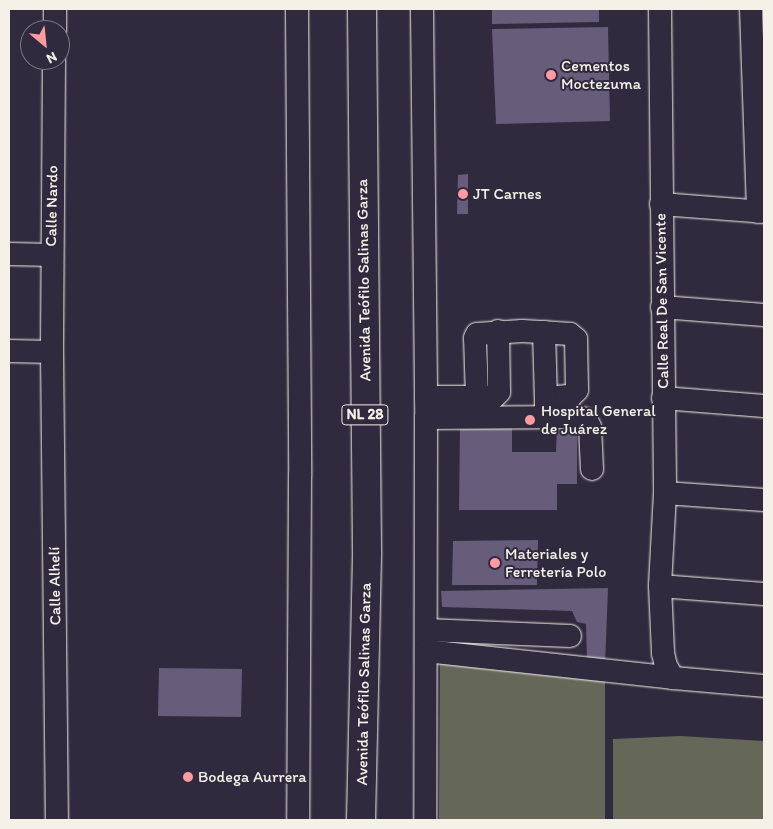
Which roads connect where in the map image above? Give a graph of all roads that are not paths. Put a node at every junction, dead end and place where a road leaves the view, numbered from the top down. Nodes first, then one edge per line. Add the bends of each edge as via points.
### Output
1 (297, 9) edge
2 (362, 9) edge
3 (422, 9) edge
4 (660, 9) edge
5 (752, 9) edge
6 (54, 70) edge
7 (661, 204) junction
8 (761, 212) edge
9 (9, 254) edge
10 (52, 254) junction
11 (662, 307) junction
12 (764, 315) edge
13 (544, 332) junction
14 (9, 352) edge
15 (52, 352) junction
16 (663, 398) junction
17 (764, 406) edge
18 (426, 408) junction
19 (546, 408) junction
20 (592, 470) dead end
21 (664, 493) junction
22 (764, 500) edge
23 (660, 586) junction
24 (764, 594) edge
25 (570, 636) dead end
26 (426, 640) junction
27 (673, 678) junction
28 (764, 686) edge
29 (57, 820) edge
30 (298, 820) edge
31 (361, 820) edge
32 (425, 820) edge

1 - 30 street
2 - 31 main road, Avenida Teófilo Salinas Garza / NL 28 via 367,552
3 - 18 street
4 - 7 street, Calle Real De San Vicente
5 - 8 street
6 - 10 street, Calle Nardo
7 - 8 street
7 - 11 street, Calle Real De San Vicente
9 - 10 street
10 - 15 street, Calle Nardo
11 - 12 street
11 - 16 street, Calle Real De San Vicente
13 - 18 street via 477,334 477,397
13 - 19 street
13 - 19 street via 570,334 576,339 577,390
14 - 15 street
15 - 29 street, Calle Alhelí
16 - 17 street
16 - 21 street, Calle Real De San Vicente
18 - 19 street
18 - 26 street
19 - 20 street via 586,419 590,427
21 - 22 street
21 - 23 street, Calle Real De San Vicente
23 - 24 street
23 - 27 street, Calle Real De San Vicente via 663,653
25 - 26 street
26 - 27 street
26 - 32 street
27 - 28 street

